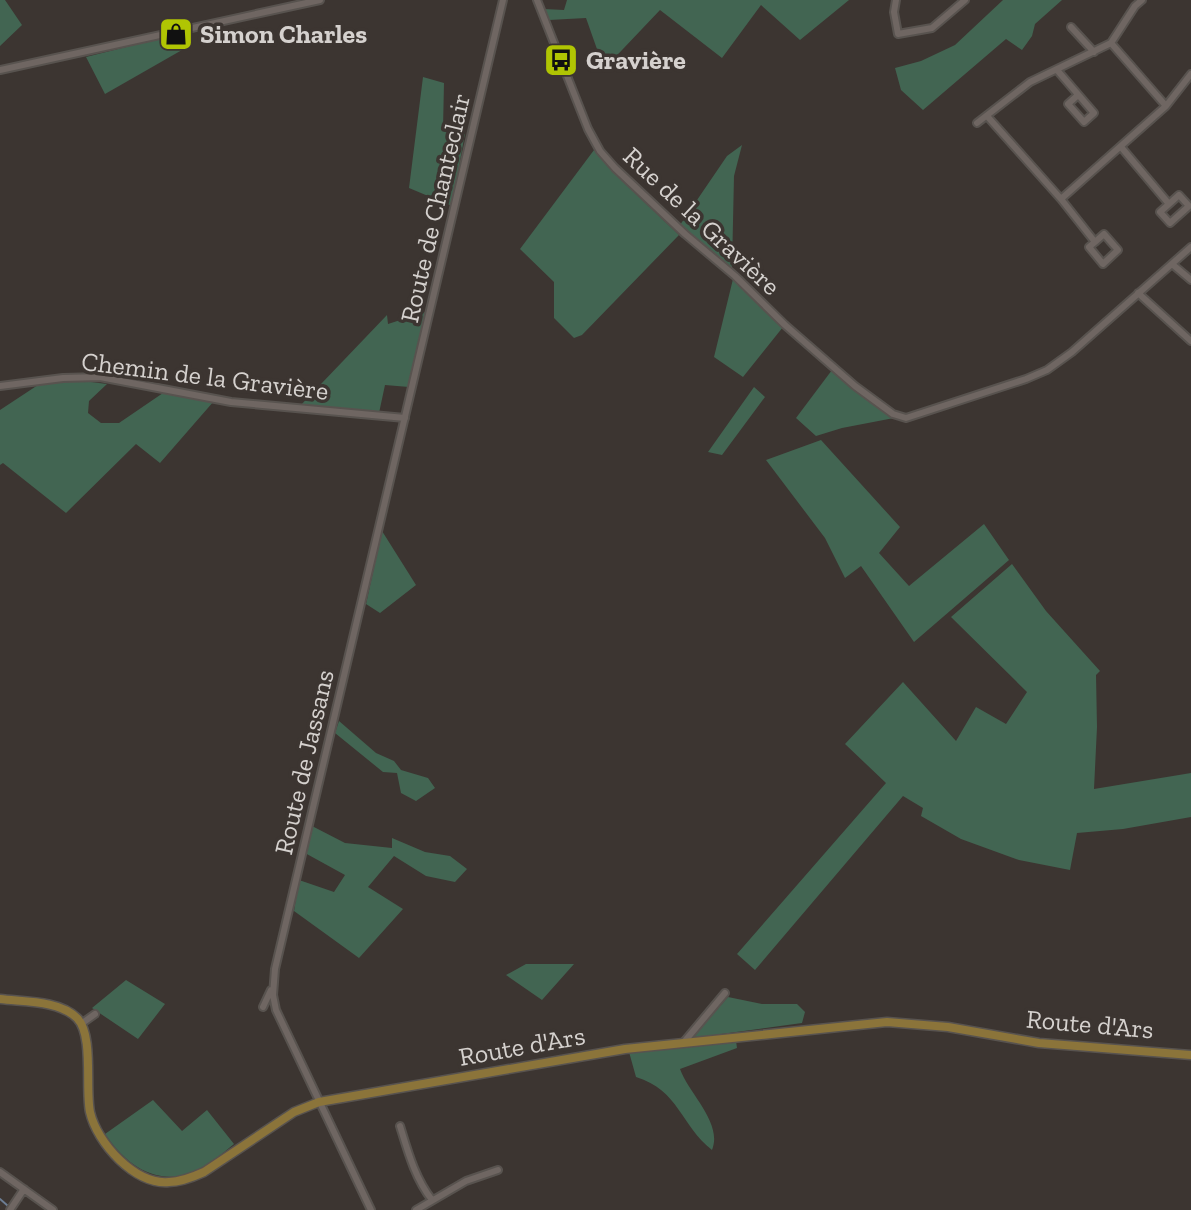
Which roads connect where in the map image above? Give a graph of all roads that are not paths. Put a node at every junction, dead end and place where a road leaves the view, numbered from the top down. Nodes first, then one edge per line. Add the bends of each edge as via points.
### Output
1 (320, 0) edge
2 (503, 0) edge
3 (537, 0) edge
4 (897, 0) edge
5 (965, 0) edge
6 (1142, 0) edge
7 (1071, 27) dead end
8 (1111, 43) junction
9 (1094, 52) junction
10 (0, 70) edge
11 (1057, 70) junction
12 (1191, 74) edge
13 (1078, 95) dead end
14 (1166, 106) junction
15 (987, 116) junction
16 (978, 123) dead end
17 (1121, 147) junction
18 (1061, 199) junction
19 (1170, 204) junction
20 (1095, 242) junction
21 (1191, 247) edge
22 (1172, 264) junction
23 (1191, 280) edge
24 (1138, 293) junction
25 (1191, 341) edge
26 (0, 386) edge
27 (404, 422) junction
28 (274, 985) junction
29 (725, 993) dead end
30 (0, 999) edge
31 (263, 1007) dead end
32 (95, 1014) dead end
33 (81, 1024) junction
34 (684, 1042) junction
35 (1191, 1055) edge
36 (319, 1102) junction
37 (400, 1126) dead end
38 (498, 1170) dead end
39 (0, 1172) edge
40 (24, 1189) junction
41 (432, 1200) junction
42 (11, 1207) edge
43 (53, 1210) edge
44 (371, 1210) edge
45 (416, 1210) edge

1 - 10 street
2 - 27 street, Route de Chanteclair
3 - 24 street, Rue de la Gravière via 600,151 785,325 892,414 906,418 1047,370
4 - 5 street via 898,34 932,28
6 - 8 street
7 - 9 street
8 - 9 street
8 - 14 street
9 - 11 street
11 - 13 street
11 - 15 street via 1018,89
12 - 14 street
14 - 17 street
15 - 16 street
15 - 18 street
17 - 18 street
17 - 19 street
18 - 20 street
19 - 19 street via 1160,212 1170,223 1189,206 1180,195
20 - 20 street via 1088,247 1103,264 1118,250 1104,234
21 - 22 street
22 - 23 street
22 - 24 street
24 - 25 street
26 - 27 street, Chemin de la Gravière via 100,377 231,401
27 - 28 street, Route de Jassans
28 - 31 street
28 - 36 street, Route de Jassans via 276,1010
29 - 34 street
30 - 33 main road via 65,1010
32 - 33 street
33 - 36 main road, Route d'Ars via 90,1113 96,1127 115,1156 153,1181 168,1183 204,1172 294,1112
34 - 35 main road, Route d'Ars via 900,1021 1039,1042
34 - 36 main road, Route d'Ars
36 - 44 street, Route de Jassans
37 - 41 street via 414,1168
38 - 41 street
39 - 40 street
40 - 42 street
40 - 43 street
41 - 45 street

